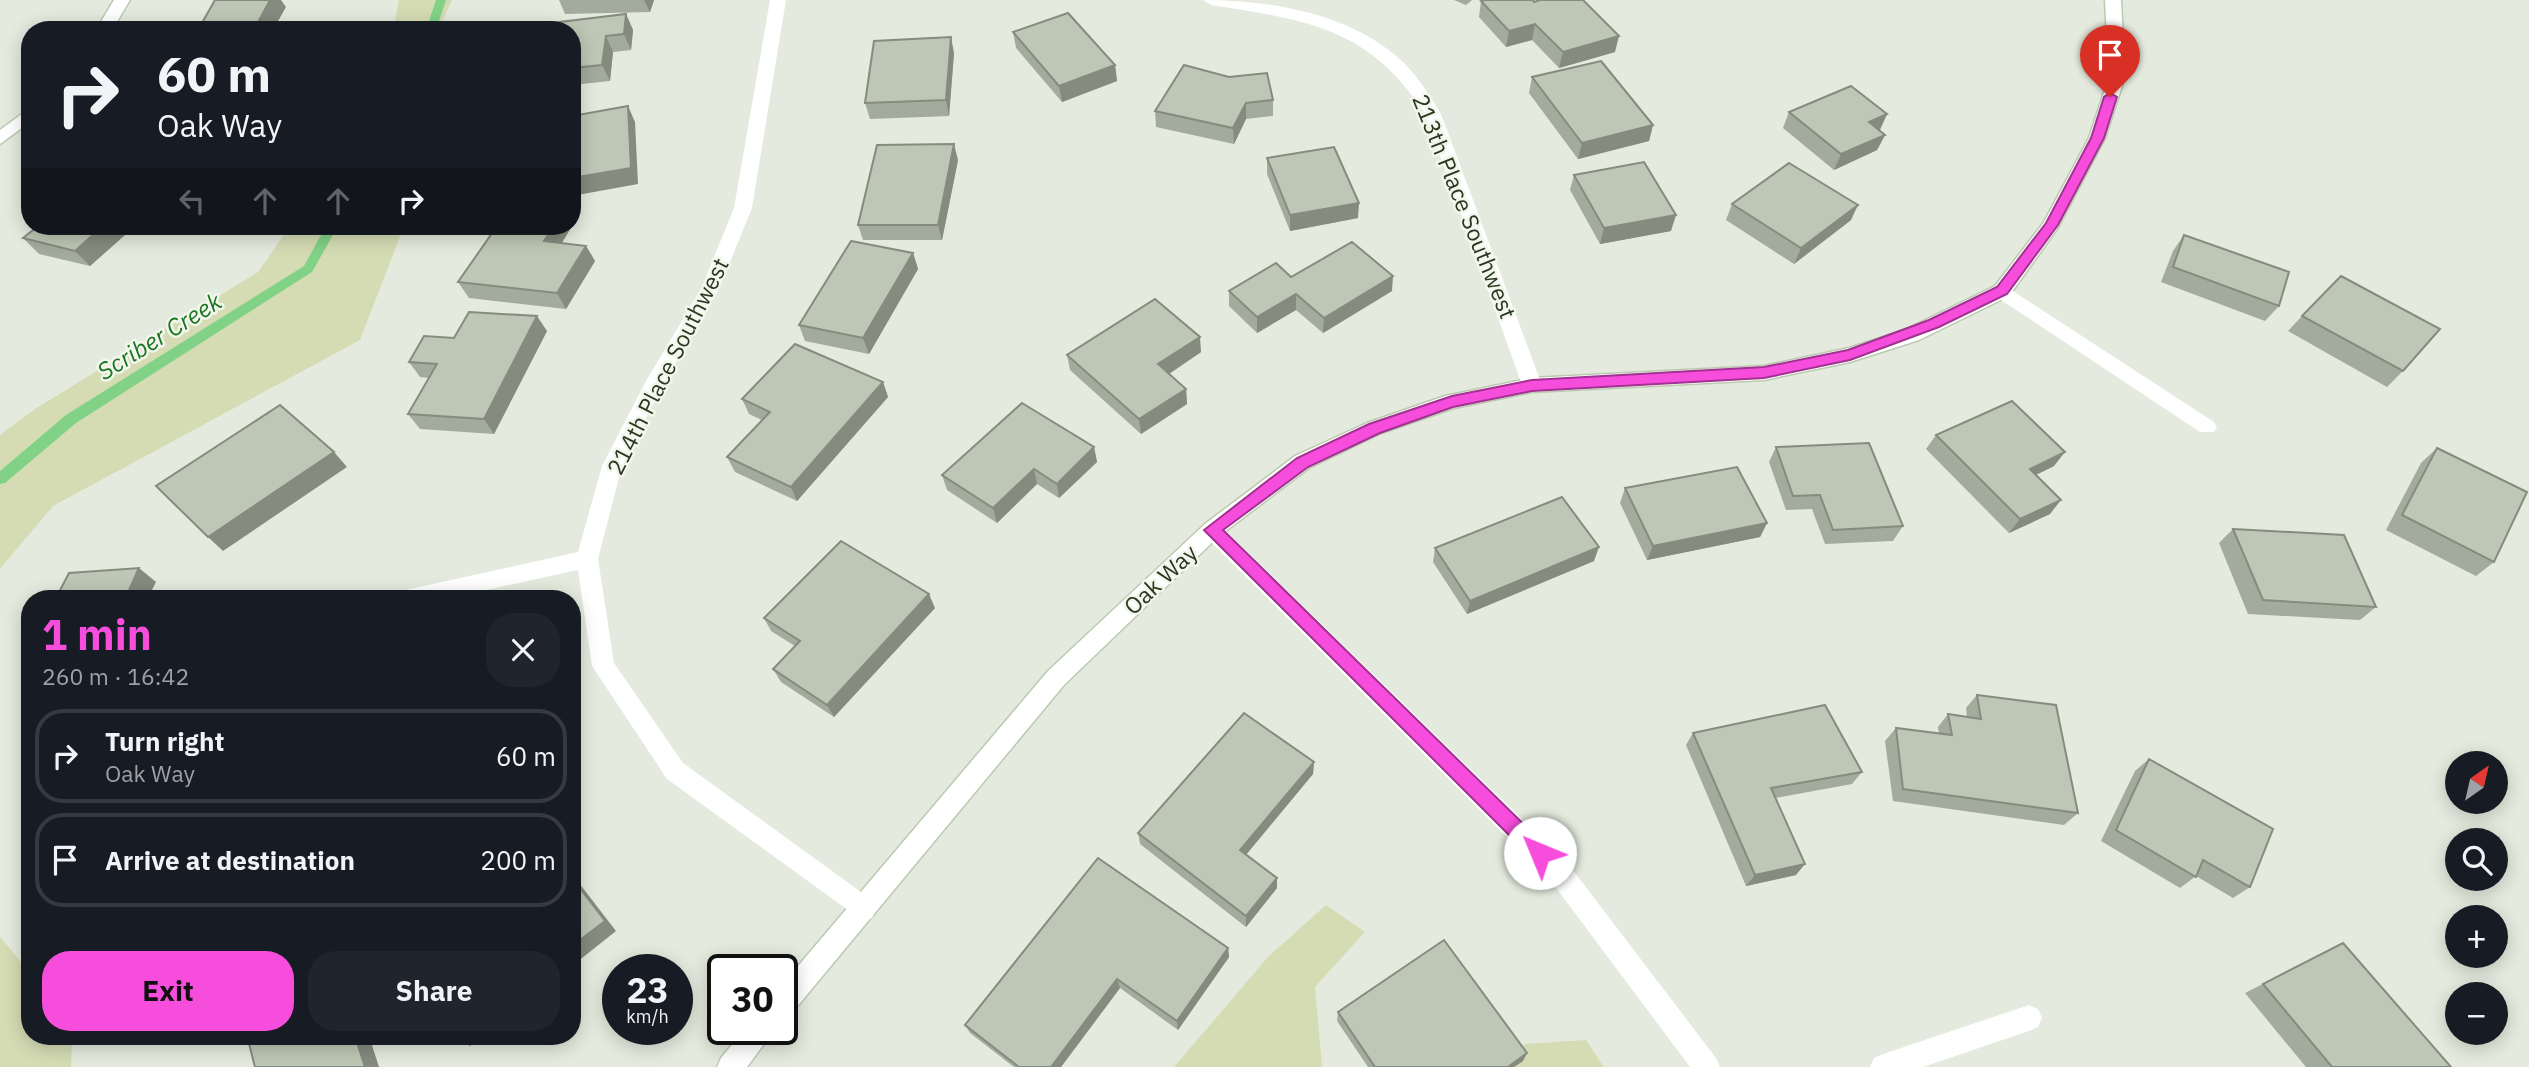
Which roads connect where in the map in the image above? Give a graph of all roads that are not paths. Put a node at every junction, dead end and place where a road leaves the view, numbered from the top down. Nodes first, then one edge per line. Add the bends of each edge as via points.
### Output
1 (122, 0) edge
2 (778, 0) edge
3 (1211, 0) edge
4 (2113, 0) edge
5 (109, 21) edge
6 (21, 121) edge
7 (0, 139) edge
8 (2002, 290) junction
9 (1532, 385) junction
10 (2207, 427) dead end
11 (1212, 530) junction
12 (587, 559) junction
13 (446, 590) edge
14 (863, 909) junction
15 (798, 986) edge
16 (2029, 1018) dead end
17 (749, 1045) edge
18 (730, 1067) edge
19 (1707, 1067) edge
20 (1883, 1067) edge

1 - 5 street
2 - 12 street, 214th Place Southwest via 743,208 710,289 612,466
3 - 9 street, 213th Place Southwest via 1301,16 1351,32 1394,58 1419,87
4 - 8 street, Oak Way via 2117,77 2097,138 2051,225
6 - 7 street
8 - 9 street, Oak Way via 1912,334 1850,355 1777,370
8 - 10 street
9 - 11 street, Oak Way via 1452,401 1374,428 1302,462
11 - 14 street, Oak Way via 1056,678
11 - 19 street via 1560,873
12 - 13 street
12 - 14 street, 214th Place Southwest via 603,666 675,771
14 - 15 street, Oak Way
16 - 20 street
17 - 18 street

